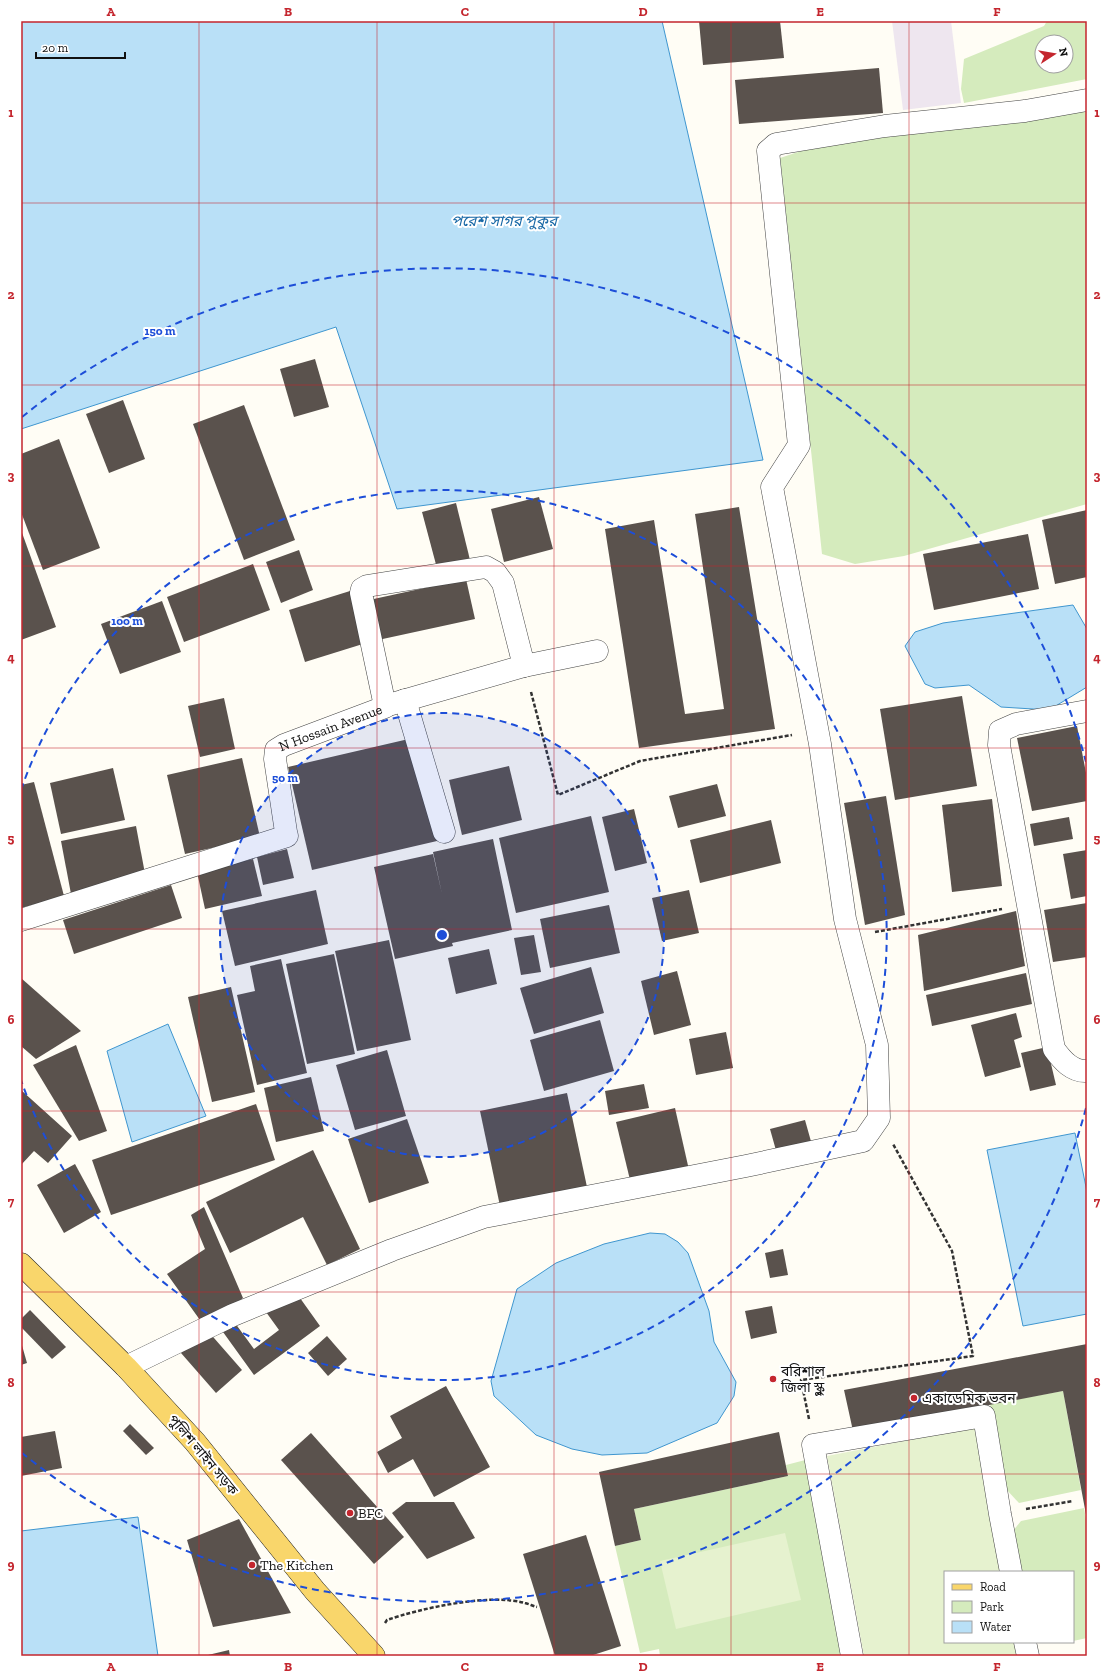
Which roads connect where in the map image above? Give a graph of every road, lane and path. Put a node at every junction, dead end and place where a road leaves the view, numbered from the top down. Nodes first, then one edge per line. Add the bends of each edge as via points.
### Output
1 (1087, 100) edge
2 (597, 651) dead end
3 (524, 666) junction
4 (395, 703) junction
5 (1087, 711) edge
6 (818, 731) junction
7 (444, 832) dead end
8 (1028, 904) junction
9 (21, 920) edge
10 (849, 936) junction
11 (1087, 1071) edge
12 (879, 1108) junction
13 (21, 1264) edge
14 (126, 1367) junction
15 (814, 1445) junction
16 (1073, 1501) dead end
17 (1000, 1514) junction
18 (1011, 1571) edge
19 (537, 1607) dead end
20 (385, 1623) dead end
21 (1025, 1643) edge
22 (374, 1656) edge
23 (852, 1656) edge
24 (1028, 1656) edge

1 - 6 street via 1025,111 886,126 776,144 768,151 799,445 772,487
2 - 3 street, N Hossain Avenue
3 - 4 street, N Hossain Avenue
3 - 4 street via 503,583 491,569 486,567 366,586 360,593
3 - 6 path via 558,795 640,761
4 - 7 street
4 - 9 street, N Hossain Avenue via 276,750 275,759 287,836 284,838
5 - 8 street via 1016,724 1000,730 999,745
6 - 10 street
8 - 10 path
8 - 11 street via 1054,1049 1065,1064 1082,1072
10 - 12 street via 877,1044
12 - 14 street via 879,1118 863,1141 484,1217 392,1250 233,1315
12 - 15 path via 893,1143 952,1251 973,1356 801,1380
13 - 14 main road, পুলিশ লাইন সড়ক
14 - 22 main road, পুলিশ লাইন সড়ক via 195,1442 315,1591
15 - 17 street via 984,1416
15 - 23 street
16 - 17 path
17 - 18 street
19 - 20 path via 524,1602 506,1600 471,1602 410,1612
21 - 24 street

